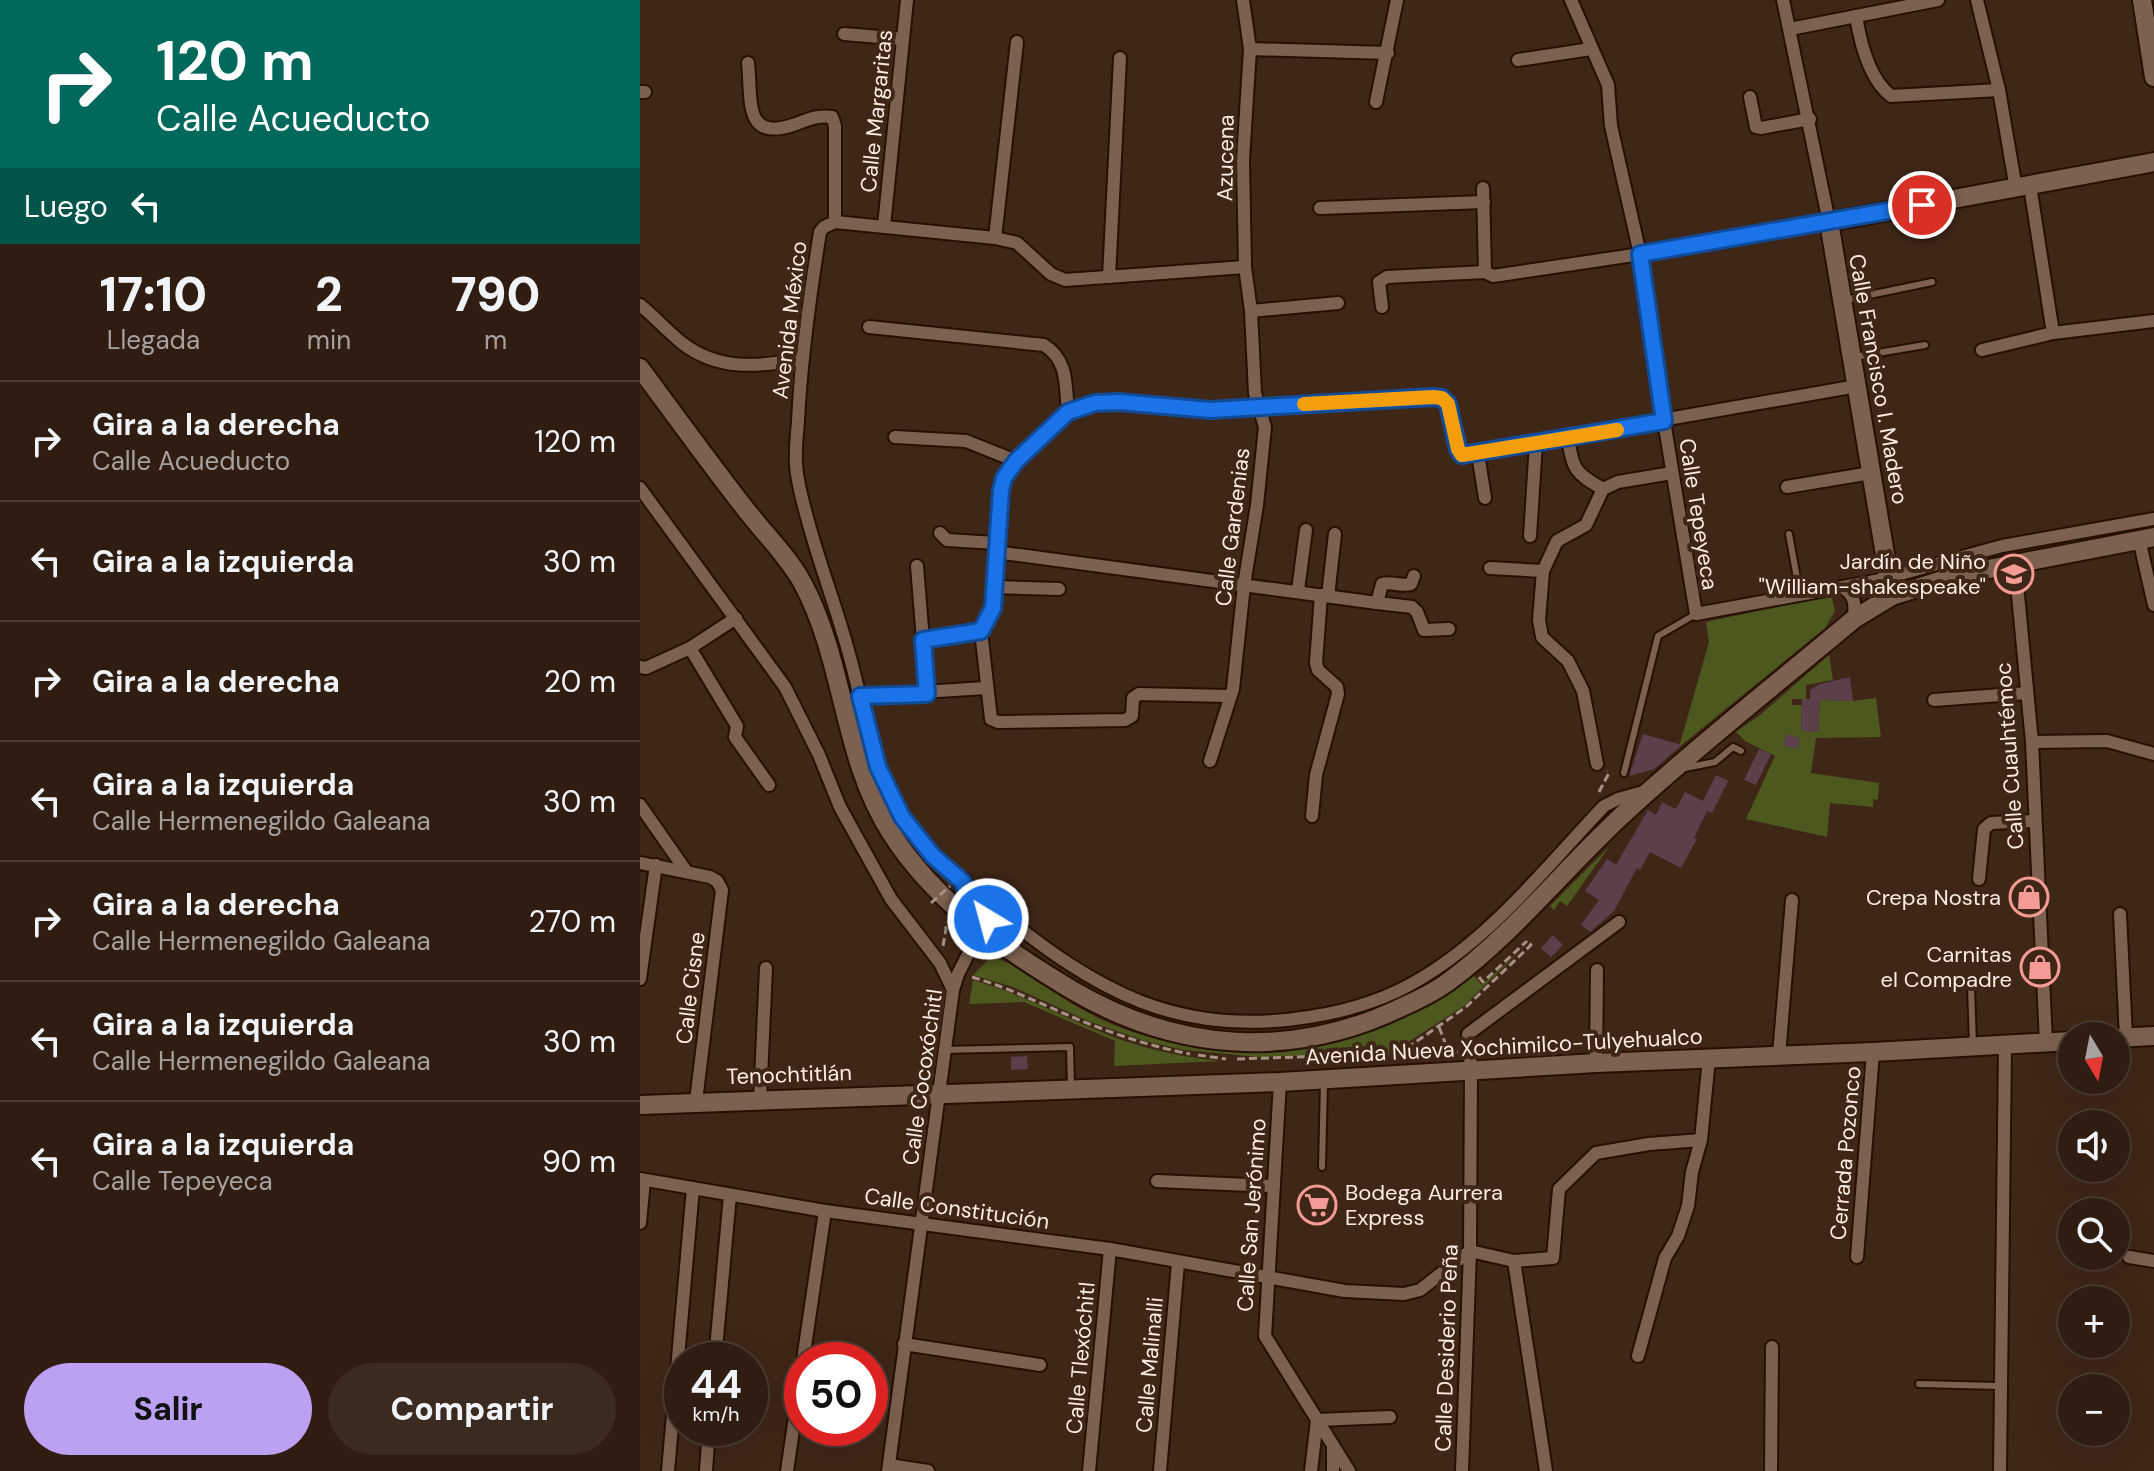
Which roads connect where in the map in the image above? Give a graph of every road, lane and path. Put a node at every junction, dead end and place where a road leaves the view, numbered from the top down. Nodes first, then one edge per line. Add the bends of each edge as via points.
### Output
1 (907, 0) edge
2 (1243, 0) edge
3 (1397, 0) edge
4 (1571, 0) edge
5 (1783, 0) edge
6 (1938, 0) edge
7 (1977, 0) edge
8 (2142, 0) edge
9 (1902, 3) edge
10 (1856, 16) junction
11 (1790, 29) junction
12 (844, 34) dead end
13 (903, 39) junction
14 (1017, 42) dead end
15 (1250, 49) junction
16 (1591, 49) junction
17 (1388, 53) junction
18 (1120, 58) dead end
19 (1518, 60) dead end
20 (748, 63) dead end
21 (2154, 77) edge
22 (1999, 90) junction
23 (1750, 97) dead end
24 (1376, 102) dead end
25 (1810, 119) junction
26 (2154, 162) edge
27 (2023, 187) junction
28 (1320, 208) dead end
29 (1829, 222) junction
30 (830, 224) junction
31 (884, 226) junction
32 (995, 238) junction
33 (1640, 254) junction
34 (1245, 267) junction
35 (1489, 274) junction
36 (1109, 277) junction
37 (1932, 282) dead end
38 (1842, 300) junction
39 (1338, 303) dead end
40 (640, 305) edge
41 (1382, 307) dead end
42 (1251, 311) junction
43 (2154, 321) edge
44 (869, 327) dead end
45 (2053, 333) junction
46 (1925, 345) dead end
47 (1982, 350) dead end
48 (1852, 357) junction
49 (801, 359) junction
50 (640, 368) edge
51 (1857, 386) junction
52 (1260, 407) junction
53 (1068, 412) junction
54 (1664, 421) junction
55 (895, 437) dead end
56 (1568, 438) junction
57 (1536, 443) junction
58 (1478, 454) junction
59 (1016, 461) junction
60 (1672, 473) junction
61 (1871, 473) junction
62 (1787, 487) dead end
63 (640, 488) edge
64 (1603, 489) junction
65 (1485, 498) dead end
66 (2154, 519) edge
67 (1306, 530) dead end
68 (940, 533) dead end
69 (1335, 534) dead end
70 (1789, 534) dead end
71 (1530, 536) dead end
72 (2146, 538) edge
73 (996, 547) junction
74 (2015, 563) junction
75 (917, 566) dead end
76 (1490, 568) dead end
77 (1543, 571) junction
78 (1414, 576) dead end
79 (1244, 585) junction
80 (994, 587) junction
81 (1842, 587) junction
82 (1890, 587) junction
83 (1059, 589) dead end
84 (1298, 590) junction
85 (1324, 595) junction
86 (1800, 595) junction
87 (1377, 603) junction
88 (2154, 605) edge
89 (1696, 614) junction
90 (736, 618) junction
91 (1854, 619) junction
92 (1449, 629) dead end
93 (981, 631) junction
94 (923, 640) junction
95 (690, 648) junction
96 (640, 667) edge
97 (985, 688) junction
98 (2027, 693) junction
99 (927, 694) junction
100 (860, 696) junction
101 (1229, 696) junction
102 (1934, 700) dead end
103 (2032, 742) junction
104 (1741, 751) dead end
105 (2154, 754) edge
106 (1210, 761) dead end
107 (1597, 764) joint
108 (1674, 771) junction
109 (1624, 773) dead end
110 (769, 785) dead end
111 (1650, 790) junction
112 (1611, 802) junction
113 (640, 805) edge
114 (1312, 816) dead end
115 (2034, 821) junction
116 (640, 863) edge
117 (656, 865) junction
118 (686, 871) junction
119 (1979, 879) dead end
120 (957, 884) junction
121 (1792, 900) dead end
122 (931, 903) dead end
123 (2120, 914) dead end
124 (1619, 922) dead end
125 (980, 931) junction
126 (1527, 941) dead end
127 (1003, 946) junction
128 (766, 968) dead end
129 (1597, 970) dead end
130 (640, 979) edge
131 (1971, 987) dead end
132 (953, 990) junction
133 (2121, 1022) edge
134 (1439, 1027) junction
135 (2154, 1036) edge
136 (2130, 1037) edge
137 (1416, 1042) junction
138 (2058, 1042) edge
139 (2046, 1043) junction
140 (2005, 1046) junction
141 (1973, 1048) junction
142 (943, 1050) junction
143 (1873, 1052) junction
144 (1449, 1053) junction
145 (1421, 1055) junction
146 (1779, 1055) junction
147 (1709, 1058) junction
148 (1470, 1060) junction
149 (1254, 1061) dead end
150 (1596, 1063) junction
151 (1396, 1065) junction
152 (1324, 1080) junction
153 (1280, 1082) junction
154 (1071, 1089) junction
155 (939, 1093) junction
156 (760, 1100) junction
157 (696, 1101) junction
158 (640, 1105) edge
159 (1701, 1140) junction
160 (1322, 1167) dead end
161 (642, 1179) edge
162 (1157, 1181) dead end
163 (1274, 1186) junction
164 (693, 1188) junction
165 (730, 1195) junction
166 (825, 1211) junction
167 (921, 1222) junction
168 (640, 1223) edge
169 (1110, 1249) junction
170 (1470, 1251) junction
171 (1857, 1257) dead end
172 (2130, 1257) edge
173 (1514, 1261) junction
174 (2154, 1261) edge
175 (1178, 1263) junction
176 (1268, 1277) junction
177 (717, 1342) edge
178 (806, 1342) edge
179 (904, 1344) junction
180 (1772, 1347) dead end
181 (1638, 1356) dead end
182 (1040, 1365) dead end
183 (1919, 1384) dead end
184 (1999, 1386) junction
185 (1390, 1417) dead end
186 (1317, 1420) junction
187 (1333, 1445) junction
188 (708, 1446) edge
189 (791, 1446) edge
190 (889, 1468) edge
191 (668, 1471) edge
192 (706, 1471) edge
193 (787, 1471) edge
194 (928, 1471) edge
195 (1089, 1471) edge
196 (1160, 1471) edge
197 (1311, 1471) edge
198 (1333, 1471) edge
199 (1349, 1471) edge
200 (1462, 1471) edge
201 (1546, 1471) edge
202 (1771, 1471) edge
203 (2000, 1471) edge

1 - 13 street, Calle Margaritas
2 - 15 street, Azucena
3 - 17 street
4 - 16 street, Calle Tepeyeca
5 - 11 street, Calle Francisco I. Madero
6 - 9 street
7 - 22 street
8 - 21 main road
9 - 10 street
10 - 11 street
10 - 22 street via 1867,59 1891,96
11 - 25 street, Calle Francisco I. Madero
12 - 13 street
13 - 31 street, Calle Margaritas
14 - 32 street
15 - 17 street
15 - 34 street, Azucena via 1243,160
16 - 19 street
16 - 33 street, Calle Tepeyeca via 1608,85 1611,126
17 - 24 street
18 - 36 street
20 - 30 street, Avenida México via 754,118 760,127 785,128 820,115 832,117
22 - 27 street
23 - 25 street via 1756,127
25 - 29 street, Calle Francisco I. Madero
26 - 27 main road
27 - 29 main road
27 - 45 street
28 - 35 street via 1484,195
29 - 33 street
29 - 38 main road, Calle Francisco I. Madero
30 - 31 street
30 - 49 street, Avenida México via 820,232
31 - 32 street
32 - 36 street via 1017,243 1065,280
33 - 35 street
33 - 54 street, Calle Tepeyeca
34 - 36 street
34 - 42 street, Calle Gardenias
35 - 41 street via 1387,277 1379,282
37 - 38 lane
38 - 48 main road, Calle Francisco I. Madero
39 - 42 street
40 - 49 street via 682,343 724,363 766,366
42 - 52 street, Calle Gardenias
43 - 45 street
44 - 53 street via 1044,345 1057,354 1063,369
45 - 47 street
46 - 48 lane
48 - 51 main road, Calle Francisco I. Madero
49 - 100 street, Avenida México via 796,466
50 - 125 main road via 800,579 827,640 866,789 900,846
51 - 54 street
51 - 61 main road, Calle Francisco I. Madero
52 - 53 street via 1210,410 1119,402
52 - 58 street via 1442,398 1459,454
52 - 79 street, Calle Gardenias via 1265,427
53 - 59 street
54 - 56 street
54 - 60 street, Calle Tepeyeca
55 - 59 street via 966,441
56 - 57 street
56 - 64 street via 1572,465
57 - 58 street
57 - 71 street
58 - 65 street
59 - 73 street via 1001,490
60 - 64 street
60 - 89 street, Calle Tepeyeca
61 - 62 street
61 - 82 main road, Calle Francisco I. Madero
63 - 90 street
64 - 77 street via 1586,525 1557,541
66 - 82 street via 2002,546
67 - 84 street
68 - 73 street via 947,540
69 - 85 street
70 - 86 lane
72 - 74 main road
72 - 88 street
73 - 79 street
73 - 80 street
74 - 82 main road
74 - 98 street, Calle Cuauhtémoc
75 - 94 street
76 - 77 street
77 - 107 street via 1542,637 1568,661 1583,691
78 - 87 street via 1407,586 1382,584
79 - 84 street
79 - 101 street, Calle Gardenias
80 - 83 street
80 - 93 street via 993,608
81 - 82 street
81 - 86 street
81 - 91 street via 1855,603
82 - 91 main road
84 - 85 street
85 - 87 street
85 - 114 street via 1316,663 1338,694 1316,775
86 - 89 street
87 - 92 street via 1412,607 1424,630
89 - 109 lane via 1658,636
90 - 95 street
90 - 132 street via 785,687 840,807 891,899 940,963
91 - 108 main road
93 - 94 street
93 - 97 street
94 - 99 street
95 - 96 street
95 - 110 street via 737,726 735,737
97 - 99 street
97 - 101 street via 991,719 998,722 1125,720 1132,716 1133,698 1139,694
98 - 102 street
98 - 103 street, Calle Cuauhtémoc
99 - 100 street
100 - 120 street, Avenida México via 878,767 902,817
101 - 106 street, Calle Gardenias
103 - 105 street via 2107,741
103 - 115 street, Calle Cuauhtémoc
104 - 108 lane via 1733,747 1715,762
107 - 112 path via 1609,773 1598,794
108 - 111 main road
111 - 112 street
111 - 127 main road via 1506,933 1444,985 1342,1031 1258,1042 1177,1035 1098,1005
112 - 120 street, Avenida México via 1503,913 1423,978 1337,1013 1286,1021 1223,1023 1148,1006 1087,976
113 - 118 street
115 - 119 street via 1991,823 1984,829
115 - 139 street, Calle Cuauhtémoc
116 - 117 street
117 - 118 street
117 - 130 street
118 - 157 street, Calle Cisne via 717,881 722,890
120 - 122 path, bridge
120 - 127 main road via 988,919
121 - 146 street
123 - 133 street
124 - 148 street, Calle Desiderio Peña via 1468,1034
125 - 127 main road
125 - 132 street, Calle Cocoxóchitl
126 - 134 path via 1531,945
128 - 156 street
129 - 150 street
131 - 141 lane
132 - 142 street, Calle Cocoxóchitl
134 - 137 path
134 - 144 path
135 - 136 main road
137 - 145 path
137 - 151 path
138 - 139 main road, Avenida Nueva Xochimilco-Tulyehualco
139 - 140 main road, Avenida Nueva Xochimilco-Tulyehualco
140 - 141 main road, Avenida Nueva Xochimilco-Tulyehualco
140 - 184 street
141 - 143 main road, Avenida Nueva Xochimilco-Tulyehualco
142 - 154 lane via 1070,1047
142 - 155 street, Calle Cocoxóchitl
143 - 146 main road, Avenida Nueva Xochimilco-Tulyehualco
143 - 171 street, Cerrada Pozonco
144 - 145 path
144 - 148 path
145 - 151 path
146 - 147 main road, Avenida Nueva Xochimilco-Tulyehualco
147 - 150 main road, Avenida Nueva Xochimilco-Tulyehualco
147 - 159 street
148 - 150 main road, Avenida Nueva Xochimilco-Tulyehualco
148 - 151 main road, Avenida Nueva Xochimilco-Tulyehualco
148 - 170 street, Calle Desiderio Peña
149 - 151 path
151 - 152 main road, Avenida Nueva Xochimilco-Tulyehualco
152 - 153 main road, Avenida Nueva Xochimilco-Tulyehualco
152 - 160 lane
153 - 154 main road, Avenida Nueva Xochimilco-Tulyehualco
153 - 163 street, Calle San Jerónimo
154 - 155 main road, Avenida Nueva Xochimilco-Tulyehualco
155 - 156 main road, Tenochtitlán
155 - 167 street, Calle Cocoxóchitl
156 - 157 main road, Tenochtitlán
157 - 158 main road, Tenochtitlán
159 - 173 street via 1596,1153 1559,1189 1553,1258
159 - 181 street via 1688,1206 1665,1258
161 - 164 street, Calle Constitución
161 - 168 street
162 - 163 street
163 - 176 street, Calle San Jerónimo
164 - 165 street, Calle Constitución
164 - 191 street
165 - 166 street, Calle Constitución
165 - 177 street
166 - 167 street, Calle Constitución
166 - 178 street
167 - 169 street, Calle Constitución
167 - 179 street, Calle Cocoxóchitl
169 - 175 street, Calle Constitución
169 - 195 street, Calle Tlexóchitl
170 - 173 street
170 - 176 street, Calle Constitución via 1420,1290 1404,1294 1345,1291
170 - 200 street, Calle Desiderio Peña
172 - 174 street
173 - 201 street
175 - 176 street, Calle Constitución
175 - 196 street, Calle Malinalli
176 - 186 street, Calle San Jerónimo via 1265,1336
179 - 182 street
179 - 190 street, Calle Cocoxóchitl
180 - 202 street
183 - 184 lane
184 - 203 street
185 - 186 street
186 - 187 street, Calle San Jerónimo
186 - 197 street
187 - 198 street
187 - 199 street, Calle San Jerónimo
188 - 192 street
189 - 193 street
190 - 194 street

